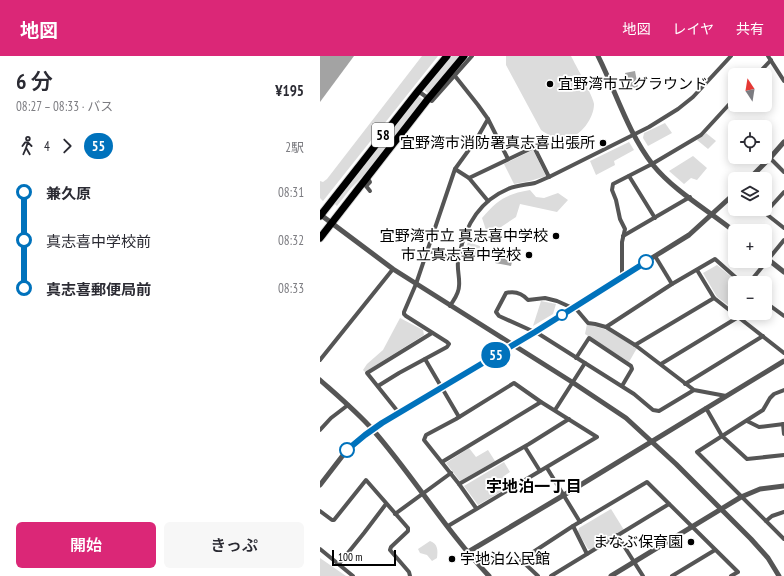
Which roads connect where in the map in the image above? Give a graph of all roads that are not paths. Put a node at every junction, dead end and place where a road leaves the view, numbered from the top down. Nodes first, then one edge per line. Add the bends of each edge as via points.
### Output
1 (447, 56) edge
2 (464, 56) edge
3 (472, 56) edge
4 (598, 56) edge
5 (731, 56) edge
6 (768, 56) edge
7 (771, 60) junction
8 (764, 68) edge
9 (454, 76) junction
10 (784, 81) edge
11 (418, 90) junction
12 (428, 99) junction
13 (728, 106) edge
14 (488, 119) junction
15 (634, 135) junction
16 (784, 142) edge
17 (772, 156) edge
18 (508, 159) junction
19 (772, 160) edge
20 (652, 164) junction
21 (764, 164) edge
22 (455, 168) junction
23 (756, 172) edge
24 (784, 172) edge
25 (367, 176) junction
26 (629, 176) junction
27 (549, 177) junction
28 (469, 178) junction
29 (370, 191) dead end
30 (784, 192) edge
31 (690, 197) junction
32 (728, 199) edge
33 (488, 201) junction
34 (712, 214) junction
35 (321, 215) edge
36 (655, 218) junction
37 (332, 222) junction
38 (728, 227) edge
39 (784, 228) edge
40 (623, 236) junction
41 (320, 238) edge
42 (784, 240) edge
43 (428, 250) junction
44 (772, 253) edge
45 (655, 256) junction
46 (458, 260) junction
47 (772, 262) edge
48 (393, 269) junction
49 (697, 270) junction
50 (784, 272) edge
51 (623, 276) junction
52 (734, 276) edge
53 (416, 284) junction
54 (672, 284) junction
55 (714, 298) junction
56 (450, 306) junction
57 (772, 307) edge
58 (574, 308) junction
59 (728, 309) edge
60 (784, 316) edge
61 (734, 320) edge
62 (743, 320) edge
63 (606, 327) junction
64 (535, 332) junction
65 (432, 333) junction
66 (763, 336) junction
67 (512, 345) junction
68 (635, 345) junction
69 (784, 353) edge
70 (576, 358) junction
71 (425, 359) junction
72 (320, 360) edge
73 (784, 361) edge
74 (585, 363) junction
75 (661, 364) junction
76 (320, 380) edge
77 (572, 382) junction
78 (685, 384) junction
79 (378, 386) junction
80 (622, 386) junction
81 (442, 388) junction
82 (694, 390) junction
83 (784, 390) edge
84 (726, 396) junction
85 (541, 402) junction
86 (348, 405) junction
87 (706, 408) junction
88 (555, 410) junction
89 (399, 413) junction
90 (459, 417) junction
91 (569, 419) junction
92 (748, 421) junction
93 (783, 424) edge
94 (372, 429) junction
95 (320, 430) edge
96 (784, 434) edge
97 (722, 436) junction
98 (652, 441) junction
99 (525, 447) junction
100 (784, 455) edge
101 (442, 462) junction
102 (547, 468) junction
103 (540, 471) junction
104 (451, 473) junction
105 (459, 484) junction
106 (320, 485) edge
107 (784, 486) edge
108 (423, 494) junction
109 (564, 496) junction
110 (741, 497) junction
111 (386, 504) junction
112 (669, 504) junction
113 (476, 508) junction
114 (721, 509) junction
115 (320, 511) edge
116 (784, 512) edge
117 (395, 514) junction
118 (766, 521) junction
119 (580, 522) junction
120 (448, 526) junction
121 (572, 526) junction
122 (692, 527) junction
123 (618, 535) junction
124 (784, 539) edge
125 (320, 549) edge
126 (715, 550) junction
127 (468, 552) junction
128 (587, 554) junction
129 (634, 563) junction
130 (339, 564) junction
131 (353, 576) edge
132 (410, 576) edge
133 (489, 576) edge
134 (538, 576) edge
135 (551, 576) edge
136 (611, 576) edge
137 (643, 576) edge
138 (672, 576) edge
139 (731, 576) edge
140 (779, 576) edge

1 - 11 highway, 58
2 - 12 highway, 58
3 - 9 street
4 - 15 street
5 - 15 street via 687,102
6 - 7 street
7 - 8 street
7 - 10 street
9 - 12 street via 432,102
9 - 14 street
11 - 12 street
11 - 35 highway, 58
12 - 25 highway, 58
13 - 20 street via 701,135
14 - 18 street
14 - 22 street
15 - 20 street
15 - 27 street
16 - 17 street
18 - 27 street via 534,147
18 - 28 street
19 - 24 street
20 - 26 street
20 - 31 street via 668,181
21 - 23 street
22 - 28 street
22 - 43 street
25 - 29 street via 370,182 366,186
25 - 37 highway, 58
26 - 36 street
26 - 40 street via 613,184 612,190 625,229
27 - 33 street via 509,189
28 - 33 street
30 - 39 street via 765,213
31 - 34 street
31 - 36 street
32 - 34 street
33 - 46 street via 471,220
34 - 38 street
34 - 45 street via 689,235
35 - 37 street
36 - 40 street
37 - 41 highway, 58
37 - 48 street
40 - 51 street
42 - 44 street
43 - 46 street
43 - 53 street
45 - 51 street
45 - 54 street
46 - 56 street via 459,286 457,296
47 - 50 street
48 - 53 street
48 - 72 street
49 - 52 street via 715,259
49 - 54 street
49 - 55 street
51 - 58 street
53 - 56 street
53 - 65 street via 404,314
54 - 63 street
55 - 59 street
55 - 68 street
56 - 67 street
57 - 60 street
58 - 63 street via 588,323
58 - 64 street
58 - 64 street via 545,298 528,300 513,292 506,293 496,312 499,316
61 - 75 street
62 - 66 street
63 - 68 street
64 - 67 street
64 - 70 street
65 - 71 street via 449,344
65 - 79 street via 367,373
66 - 69 street
66 - 78 street
67 - 77 street
67 - 81 street
68 - 75 street
70 - 74 street
70 - 80 street via 589,338 631,366 632,369
71 - 79 street
71 - 81 street
73 - 84 street
74 - 77 street
74 - 80 street
75 - 78 street
76 - 86 street
77 - 88 street
77 - 98 street via 626,418
78 - 82 street
79 - 89 street
80 - 82 street via 653,410 658,411
81 - 89 street
81 - 90 street
82 - 84 street
83 - 92 street via 774,394 763,410
84 - 87 street
85 - 88 street
85 - 90 street via 514,383
85 - 101 street
86 - 94 street
86 - 95 street
87 - 97 street
87 - 98 street
88 - 91 street
89 - 94 street
90 - 101 street via 426,435 424,440
91 - 99 street
91 - 102 street via 597,437
92 - 93 street via 760,428
92 - 97 street
93 - 96 street
94 - 106 street via 347,450
94 - 108 street
97 - 100 street via 747,459
97 - 110 street via 697,452
98 - 109 street
98 - 114 street
99 - 103 street
99 - 105 street
101 - 104 street
102 - 103 street
102 - 109 street
103 - 113 street
104 - 105 street
104 - 108 street
105 - 113 street
107 - 110 street via 760,489
108 - 117 street
108 - 120 street
109 - 119 street
109 - 127 street
110 - 114 street
110 - 118 street
111 - 115 street via 366,480 334,520
111 - 117 street
111 - 130 street
112 - 119 street via 647,482
112 - 122 street
112 - 123 street
113 - 120 street
114 - 122 street
114 - 140 street via 761,550
116 - 118 street
117 - 132 street via 408,531 390,547 390,550
118 - 124 street
119 - 121 street
120 - 127 street
121 - 128 street
121 - 134 street via 522,560
122 - 126 street
122 - 129 street
123 - 128 street
123 - 129 street
125 - 130 street
126 - 138 street
126 - 139 street via 738,572
127 - 133 street
128 - 135 street
129 - 136 street
129 - 137 street
130 - 131 street

